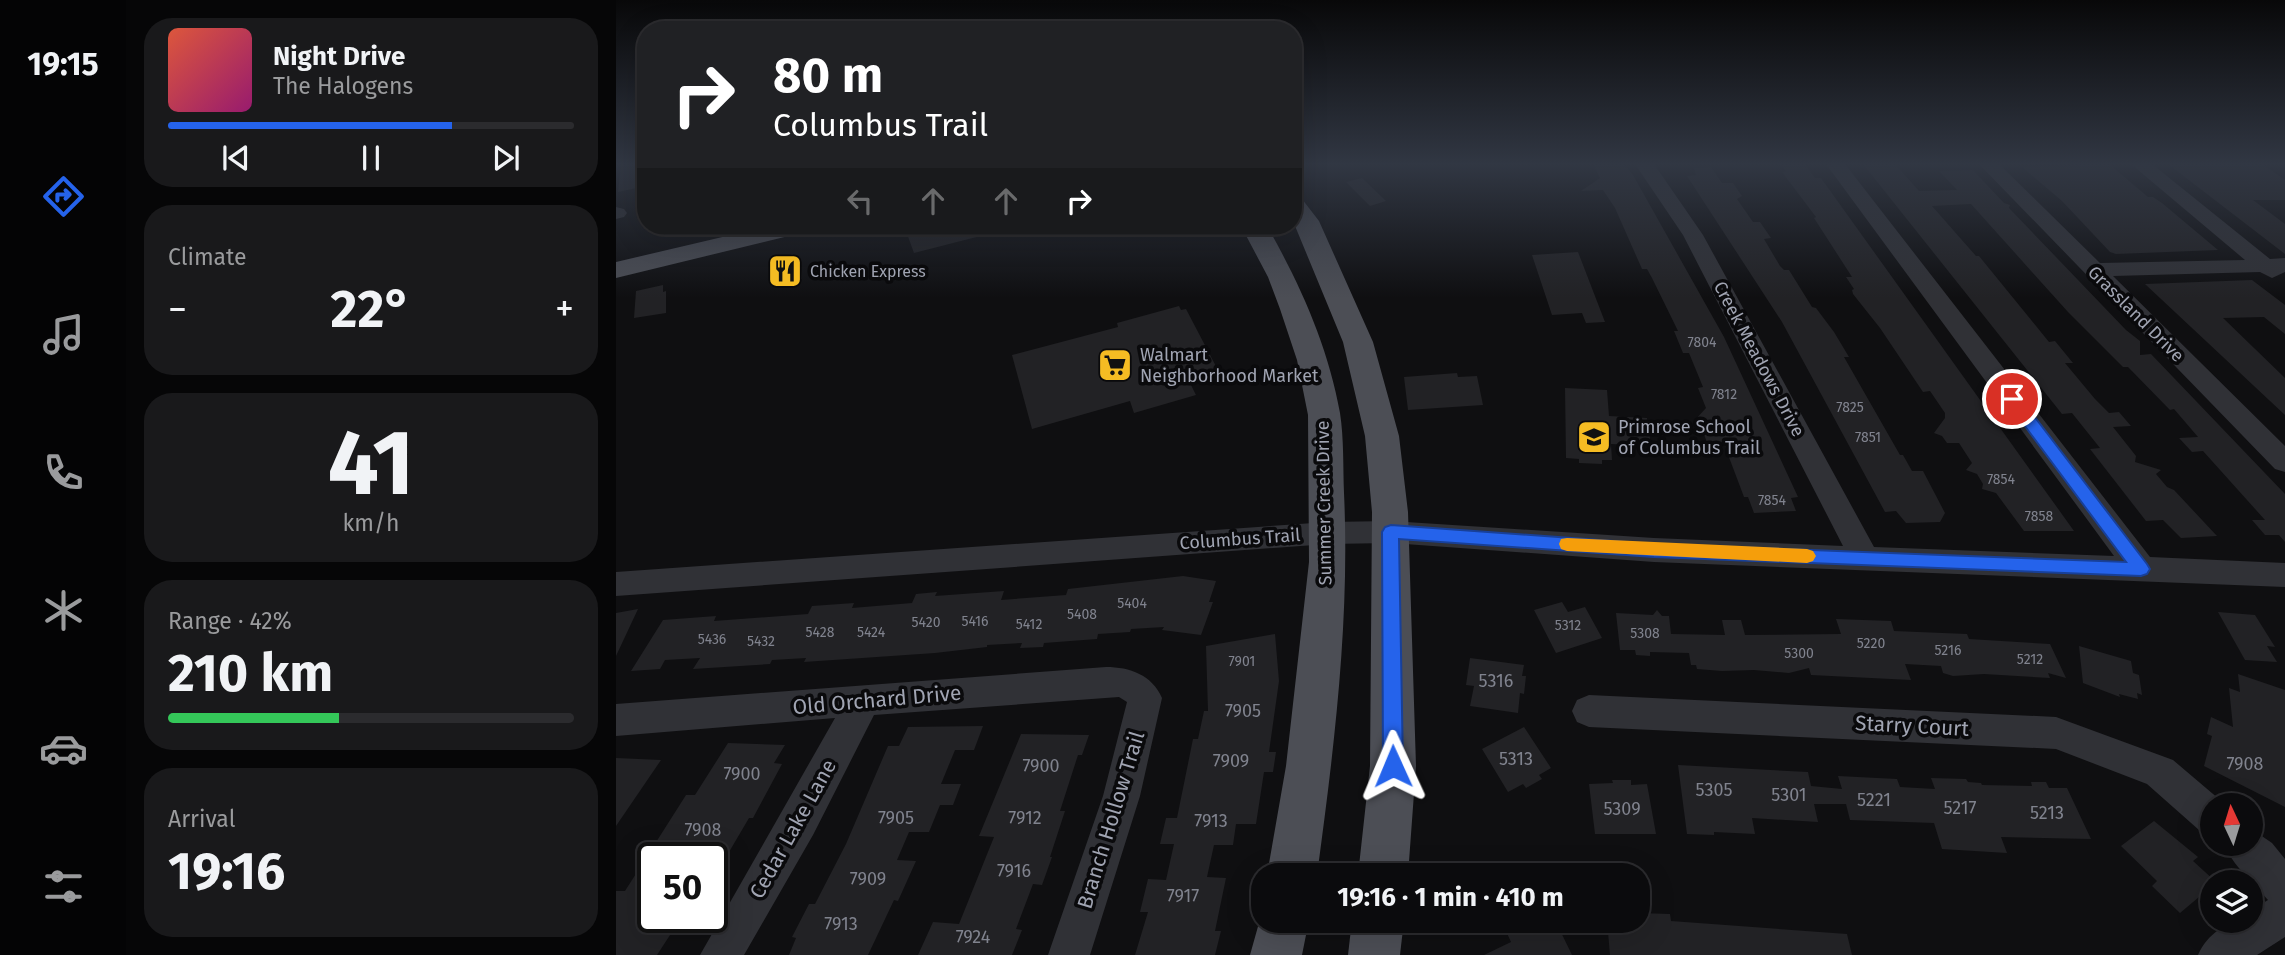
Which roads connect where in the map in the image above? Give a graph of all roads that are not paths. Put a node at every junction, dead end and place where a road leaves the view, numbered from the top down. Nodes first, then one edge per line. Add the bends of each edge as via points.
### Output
1 (1675, 209) edge
2 (1869, 209) edge
3 (2032, 209) edge
4 (2199, 209) edge
5 (1302, 216) edge
6 (673, 235) edge
7 (762, 235) edge
8 (1259, 235) edge
9 (616, 248) edge
10 (2275, 266) edge
11 (1328, 269) junction
12 (616, 270) edge
13 (2093, 270) junction
14 (1282, 277) junction
15 (2285, 282) edge
16 (2285, 462) edge
17 (1391, 532) junction
18 (1328, 533) junction
19 (1865, 558) junction
20 (2141, 569) junction
21 (2283, 577) edge
22 (616, 584) edge
23 (1136, 687) joint
24 (863, 701) junction
25 (1589, 711) dead end
26 (616, 720) edge
27 (2200, 807) edge
28 (2257, 856) edge
29 (1294, 863) edge
30 (1384, 863) edge
31 (2285, 890) edge
32 (2285, 913) edge
33 (1280, 933) edge
34 (1377, 933) edge
35 (721, 955) edge
36 (1069, 955) edge
37 (1276, 955) edge
38 (1374, 955) edge
39 (2219, 955) edge

1 - 19 street, Creek Meadows Drive
2 - 20 street
3 - 13 street, Grassland Drive
4 - 10 street
5 - 11 main road
6 - 9 main road
7 - 12 main road
8 - 14 main road, Summer Creek Drive
10 - 13 street
10 - 15 street
11 - 14 main road
11 - 17 main road via 1373,393
13 - 16 street, Grassland Drive
14 - 18 main road, Summer Creek Drive via 1312,359 1324,415
17 - 18 street, Columbus Trail
17 - 19 street, Columbus Trail via 1654,550
17 - 30 main road via 1393,766
18 - 22 street, Columbus Trail
18 - 29 main road, Summer Creek Drive via 1309,766
19 - 20 street, Columbus Trail
20 - 21 street, Columbus Trail
23 - 24 street, Old Orchard Drive via 1120,681 1098,682
23 - 36 street, Branch Hollow Trail via 1145,698 1141,719
24 - 26 street, Old Orchard Drive
24 - 35 street, Cedar Lake Lane
25 - 27 street, Starry Court via 2056,733 2160,772
28 - 31 street
32 - 39 street
33 - 37 main road
34 - 38 main road

